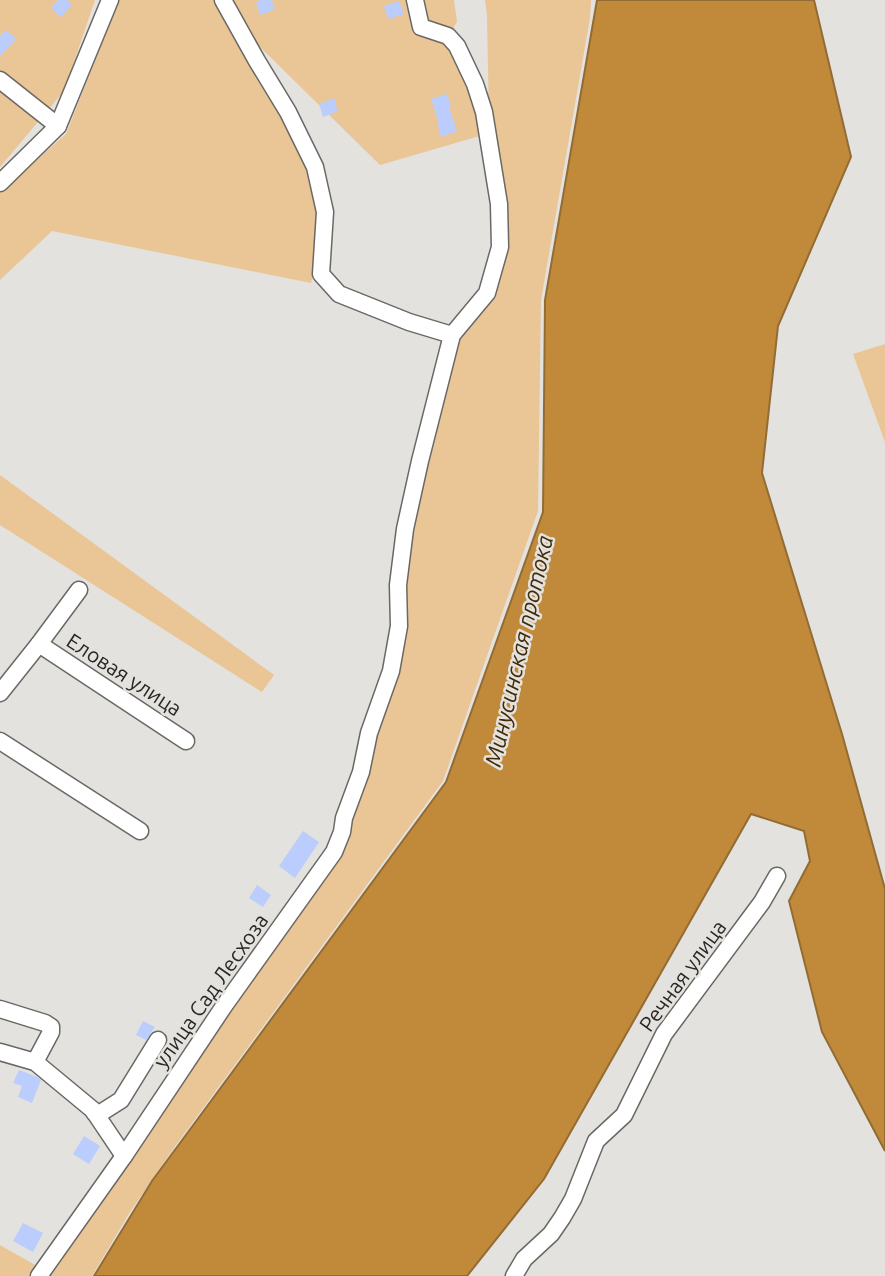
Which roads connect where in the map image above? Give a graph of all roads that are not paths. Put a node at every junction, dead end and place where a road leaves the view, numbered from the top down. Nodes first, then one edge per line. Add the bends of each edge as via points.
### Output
1 (110, 0) edge
2 (223, 0) edge
3 (415, 0) edge
4 (0, 80) edge
5 (58, 126) junction
6 (0, 183) edge
7 (452, 335) junction
8 (79, 590) dead end
9 (39, 644) junction
10 (0, 693) edge
11 (0, 741) edge
12 (186, 741) dead end
13 (140, 831) dead end
14 (778, 876) dead end
15 (0, 1009) edge
16 (158, 1040) dead end
17 (0, 1052) edge
18 (35, 1062) junction
19 (94, 1112) junction
20 (124, 1156) junction
21 (39, 1276) edge
22 (514, 1276) edge

1 - 5 street
2 - 7 street via 315,167 325,212 321,274 338,294
3 - 7 street via 421,27 448,36 475,84 499,205 500,247 487,293
4 - 5 street
5 - 6 street
7 - 20 street, улица Сад Лесхоза via 405,529 391,671 342,832 334,852
8 - 9 street
9 - 10 street
9 - 12 street, Еловая улица
11 - 13 street
14 - 22 street, Речная улица via 664,1034 624,1115 596,1141 562,1217
15 - 18 street via 51,1027
16 - 19 street via 121,1100 99,1114
17 - 18 street
18 - 19 street
19 - 20 street
20 - 21 street, улица Сад Лесхоза

